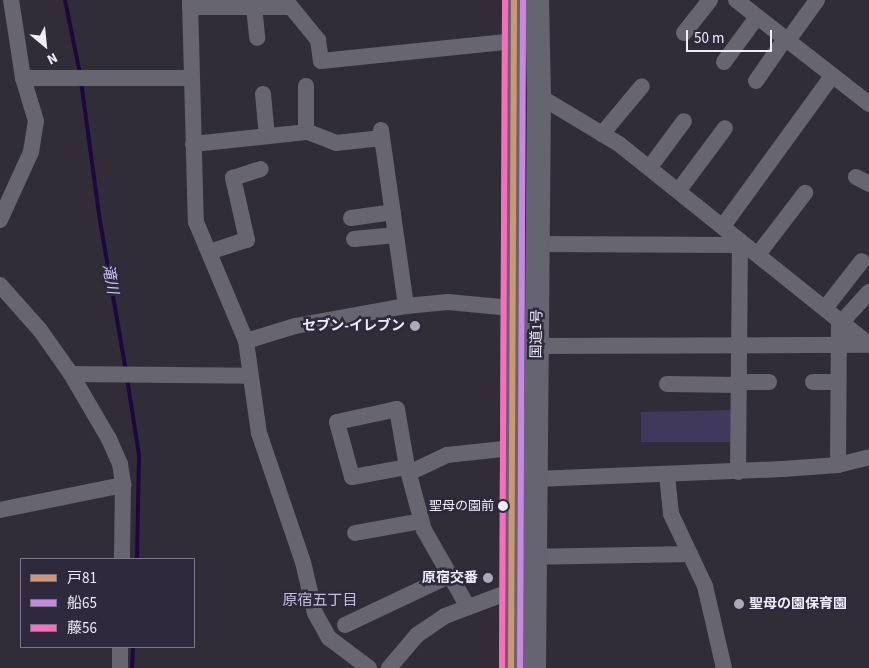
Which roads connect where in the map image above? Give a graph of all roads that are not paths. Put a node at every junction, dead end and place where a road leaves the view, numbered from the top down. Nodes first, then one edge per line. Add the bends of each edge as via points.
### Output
1 (11, 0) edge
2 (514, 0) edge
3 (537, 0) edge
4 (710, 0) edge
5 (736, 0) edge
6 (816, 0) edge
7 (190, 4) edge
8 (254, 7) junction
9 (757, 17) junction
10 (684, 33) dead end
11 (257, 38) dead end
12 (787, 39) junction
13 (515, 41) junction
14 (731, 58) dead end
15 (832, 76) junction
16 (23, 78) junction
17 (192, 78) junction
18 (756, 81) dead end
19 (306, 86) dead end
20 (634, 89) dead end
21 (263, 94) dead end
22 (539, 96) junction
23 (869, 104) edge
24 (684, 121) dead end
25 (725, 128) dead end
26 (306, 132) junction
27 (602, 134) junction
28 (267, 136) junction
29 (193, 144) junction
30 (650, 168) junction
31 (261, 169) dead end
32 (679, 190) junction
33 (805, 193) dead end
34 (393, 212) junction
35 (351, 218) dead end
36 (0, 220) edge
37 (723, 226) junction
38 (396, 235) junction
39 (354, 239) dead end
40 (740, 243) junction
41 (538, 244) junction
42 (209, 252) junction
43 (759, 253) junction
44 (862, 261) dead end
45 (0, 285) edge
46 (869, 292) edge
47 (406, 306) junction
48 (826, 307) junction
49 (512, 308) junction
50 (844, 321) junction
51 (246, 341) junction
52 (839, 345) junction
53 (869, 345) edge
54 (536, 346) junction
55 (739, 346) junction
56 (72, 374) junction
57 (250, 376) junction
58 (769, 382) dead end
59 (813, 382) dead end
60 (838, 382) junction
61 (738, 384) junction
62 (678, 388) dead end
63 (511, 448) junction
64 (869, 457) edge
65 (838, 465) junction
66 (408, 470) junction
67 (738, 472) junction
68 (667, 475) junction
69 (535, 479) junction
70 (123, 485) junction
71 (0, 510) edge
72 (422, 525) junction
73 (355, 533) dead end
74 (690, 554) junction
75 (510, 557) junction
76 (535, 557) junction
77 (122, 558) edge
78 (451, 575) junction
79 (509, 592) junction
80 (468, 607) junction
81 (345, 624) dead end
82 (120, 648) edge
83 (120, 668) edge
84 (369, 668) edge
85 (389, 668) edge
86 (511, 668) edge
87 (534, 668) edge
88 (724, 668) edge

1 - 16 street
2 - 13 highway, 国道1号
3 - 22 highway, 国道1号
4 - 10 street
5 - 9 street
6 - 12 street
7 - 8 street
7 - 17 street
8 - 11 street
8 - 13 street via 291,7 318,40 322,61
9 - 12 street
9 - 14 street
12 - 15 street
12 - 18 street
13 - 49 highway, 国道1号
15 - 23 street
15 - 37 street
16 - 17 street
16 - 36 street via 36,121 34,138
17 - 29 street
19 - 26 street
20 - 27 street
21 - 28 street
22 - 27 street
22 - 41 highway, 国道1号
24 - 30 street
25 - 32 street
26 - 28 street
26 - 34 street via 336,142 381,134
27 - 30 street
28 - 29 street
29 - 42 street via 193,204 196,222
30 - 32 street
31 - 42 street via 233,178 247,240
32 - 37 street
33 - 43 street
34 - 35 street
34 - 38 street
37 - 40 street
38 - 39 street
38 - 47 street
40 - 41 street
40 - 43 street
40 - 55 street
41 - 54 highway, 国道1号
42 - 51 street
43 - 48 street
44 - 48 street
45 - 56 street via 40,330
46 - 50 street
47 - 49 street via 448,302
47 - 51 street via 295,326
48 - 50 street
49 - 63 highway, 国道1号
50 - 52 street via 839,325
50 - 53 street
51 - 57 street
52 - 53 street
52 - 55 street
52 - 60 street
54 - 55 street
54 - 69 highway, 国道1号
55 - 61 street
56 - 57 street
56 - 70 street via 109,439 120,464
57 - 84 street via 259,433 303,562 316,613 329,638
58 - 61 street
59 - 60 street
60 - 65 street
61 - 62 street
61 - 67 street
63 - 66 street via 448,455
63 - 75 highway, 国道1号
64 - 65 street
65 - 67 street
66 - 66 street via 397,409 337,422 352,478
66 - 72 street
67 - 68 street
68 - 69 street
68 - 74 street via 671,514
69 - 76 highway, 国道1号
70 - 71 street
70 - 77 street
72 - 73 street
72 - 78 street via 431,548
74 - 76 street
74 - 88 street via 705,586
75 - 76 street
75 - 79 highway, 国道1号
76 - 87 highway, 国道1号
78 - 80 street
78 - 81 street
79 - 80 street
79 - 86 highway, 国道1号
80 - 85 street via 417,635
82 - 83 street

